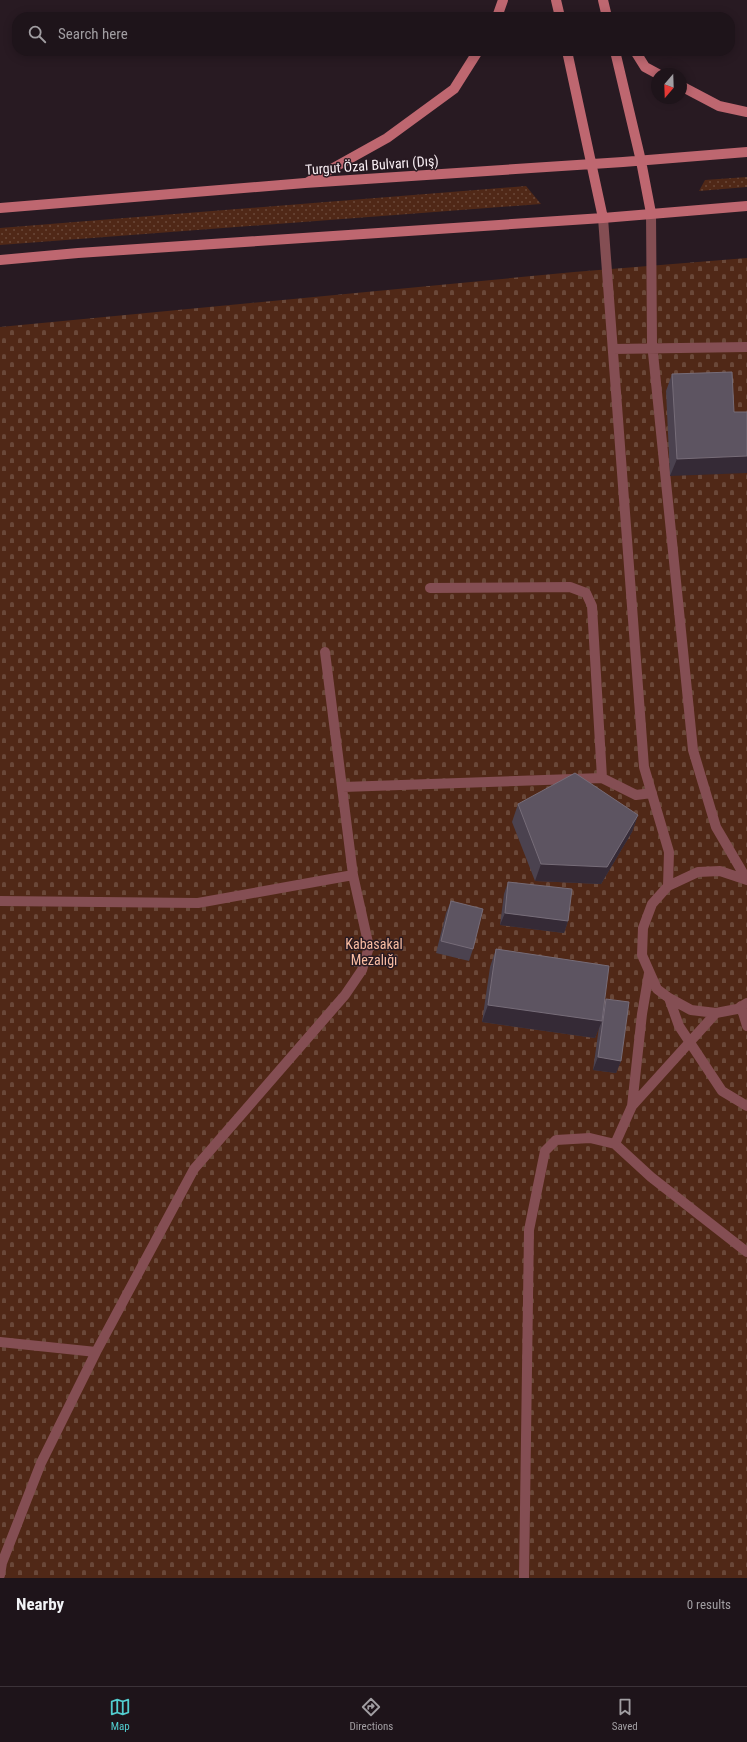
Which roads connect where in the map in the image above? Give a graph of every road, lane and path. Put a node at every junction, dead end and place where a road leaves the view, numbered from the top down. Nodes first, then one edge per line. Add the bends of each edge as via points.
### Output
1 (503, 0) edge
2 (556, 0) edge
3 (603, 3) edge
4 (499, 12) edge
5 (559, 12) edge
6 (609, 12) edge
7 (475, 56) edge
8 (568, 56) edge
9 (616, 56) edge
10 (638, 56) edge
11 (651, 70) edge
12 (687, 89) edge
13 (747, 112) edge
14 (747, 152) edge
15 (641, 161) junction
16 (592, 164) junction
17 (305, 183) junction
18 (747, 206) edge
19 (0, 208) edge
20 (651, 213) junction
21 (603, 218) junction
22 (0, 260) edge
23 (653, 347) junction
24 (747, 347) edge
25 (613, 349) junction
26 (430, 588) dead end
27 (325, 652) dead end
28 (602, 778) junction
29 (343, 787) junction
30 (652, 793) junction
31 (354, 875) junction
32 (747, 880) edge
33 (668, 886) junction
34 (0, 901) edge
35 (649, 972) junction
36 (669, 998) junction
37 (744, 1005) edge
38 (716, 1013) junction
39 (747, 1026) edge
40 (690, 1042) junction
41 (632, 1106) junction
42 (747, 1106) edge
43 (615, 1144) junction
44 (747, 1252) edge
45 (0, 1342) edge
46 (96, 1352) junction
47 (2, 1563) junction
48 (0, 1575) edge
49 (7, 1578) edge
50 (524, 1578) edge

1 - 4 main road
2 - 5 main road
3 - 6 main road
7 - 17 main road via 454,89 387,138
8 - 16 main road
9 - 15 main road
10 - 11 main road via 645,67
12 - 13 main road via 719,106
14 - 15 main road, Turgut Özal Bulvarı (Dış)
15 - 16 main road, Turgut Özal Bulvarı (Dış)
15 - 20 main road
16 - 17 main road, Turgut Özal Bulvarı (Dış)
16 - 21 main road
17 - 19 main road, Turgut Özal Bulvarı (Dış)
18 - 20 main road
20 - 21 main road
20 - 23 lane
21 - 22 main road
21 - 25 lane
23 - 24 lane
23 - 25 lane
23 - 32 lane via 693,750 716,827
25 - 30 lane via 644,768
26 - 28 lane via 570,587 586,593 592,606
27 - 29 lane
28 - 29 lane
28 - 30 lane via 636,794
29 - 31 lane
30 - 33 lane via 668,852
31 - 34 lane via 198,903
31 - 46 lane via 369,947 362,970 345,994 194,1169
32 - 33 lane via 720,871 698,872
33 - 35 lane via 652,904 642,928 642,955
35 - 36 lane via 657,989
35 - 41 lane
36 - 38 lane via 691,1010
36 - 40 lane via 679,1026
37 - 38 lane
37 - 39 lane
38 - 40 lane
40 - 41 lane
40 - 42 lane via 722,1091
41 - 43 lane
43 - 44 lane via 651,1177
43 - 50 lane via 590,1138 556,1140 545,1151 529,1230
45 - 46 lane
46 - 47 lane via 41,1463
47 - 48 lane
47 - 49 lane

